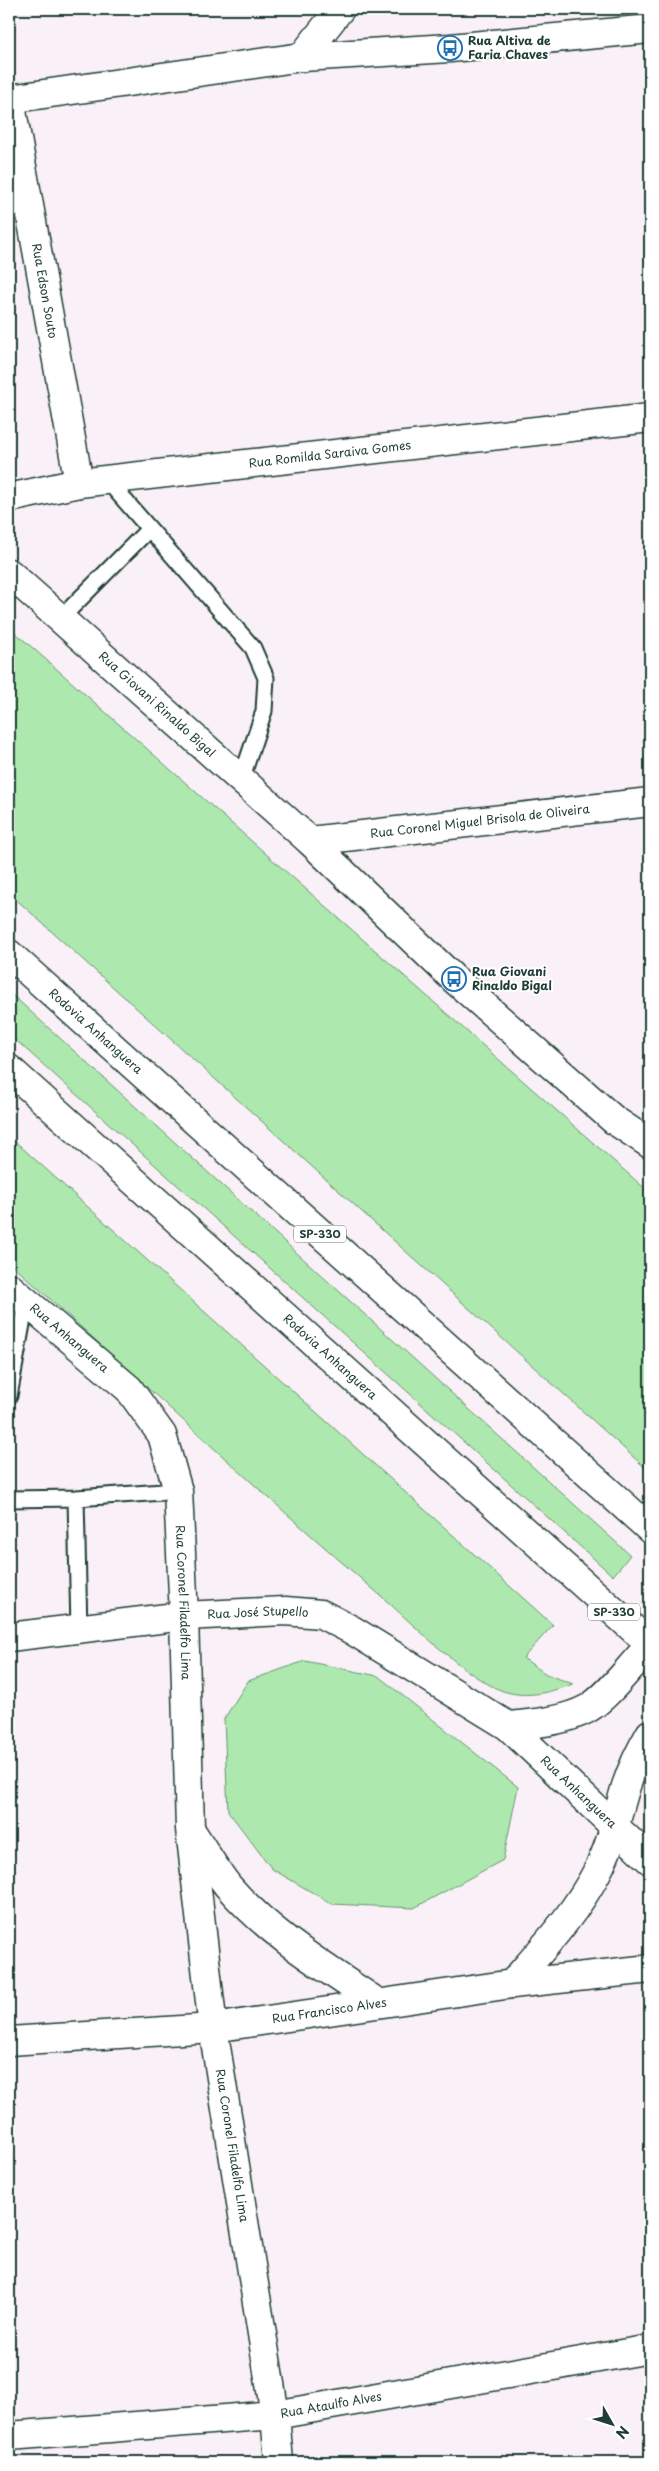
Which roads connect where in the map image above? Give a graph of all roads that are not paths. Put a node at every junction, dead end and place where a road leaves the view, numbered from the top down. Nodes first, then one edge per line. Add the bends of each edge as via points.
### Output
1 (340, 9) edge
2 (650, 30) edge
3 (302, 57) junction
4 (9, 99) edge
5 (650, 418) edge
6 (107, 480) junction
7 (79, 483) junction
8 (9, 498) edge
9 (149, 529) junction
10 (9, 573) edge
11 (60, 619) junction
12 (241, 780) junction
13 (650, 802) edge
14 (310, 841) junction
15 (9, 954) edge
16 (9, 1069) edge
17 (650, 1144) edge
18 (18, 1294) edge
19 (129, 1389) joint
20 (9, 1396) edge
21 (178, 1491) junction
22 (76, 1498) junction
23 (9, 1499) edge
24 (641, 1521) edge
25 (184, 1616) junction
26 (79, 1629) junction
27 (9, 1637) edge
28 (650, 1644) edge
29 (508, 1726) junction
30 (650, 1734) edge
31 (616, 1827) junction
32 (190, 1829) junction
33 (650, 1860) edge
34 (650, 1968) edge
35 (512, 1984) junction
36 (378, 2003) junction
37 (213, 2028) junction
38 (9, 2041) edge
39 (650, 2349) edge
40 (275, 2415) junction
41 (9, 2436) edge
42 (279, 2462) edge

1 - 3 main road
2 - 3 main road
3 - 4 main road
4 - 7 main road, Rua Edson Souto
5 - 6 main road, Rua Romilda Saraiva Gomes
6 - 7 main road, Rua Romilda Saraiva Gomes
6 - 9 lane
7 - 8 main road, Rua Romilda Saraiva Gomes
9 - 11 lane
9 - 12 lane via 253,648 266,678 264,711
10 - 11 main road, Rua Giovani Rinaldo Bigal
11 - 12 main road, Rua Giovani Rinaldo Bigal
12 - 14 main road, Rua Giovani Rinaldo Bigal
13 - 14 main road, Rua Coronel Miguel Brisola de Oliveira
14 - 17 main road, Rua Giovani Rinaldo Bigal via 454,979 614,1120
15 - 24 main road, Rodovia Anhanguera / SP-330
16 - 28 main road, Rodovia Anhanguera / SP-330
18 - 19 main road, Rua Anhanguera
18 - 20 lane
19 - 21 main road, Rua Coronel Filadelfo Lima via 162,1435
21 - 22 lane
21 - 25 main road, Rua Coronel Filadelfo Lima
22 - 23 lane
22 - 26 lane
25 - 26 main road, Rua José Stupello
25 - 29 main road, Rua José Stupello via 285,1611 321,1614
25 - 32 main road, Rua Coronel Filadelfo Lima
26 - 27 main road, Rua José Stupello
28 - 29 main road via 589,1708 553,1722
29 - 31 main road, Rua Anhanguera
30 - 31 main road via 626,1786
31 - 33 main road, Rua Anhanguera
31 - 35 main road via 598,1870 567,1921
32 - 36 main road via 228,1886 272,1927 319,1964
32 - 37 main road, Rua Coronel Filadelfo Lima
34 - 35 main road, Rua Francisco Alves
35 - 36 main road, Rua Francisco Alves
36 - 37 main road, Rua Francisco Alves
37 - 38 main road, Rua Francisco Alves
37 - 40 main road, Rua Coronel Filadelfo Lima
39 - 40 main road, Rua Ataulfo Alves
40 - 41 main road, Rua Ataulfo Alves
40 - 42 main road, Rua Coronel Filadelfo Lima

